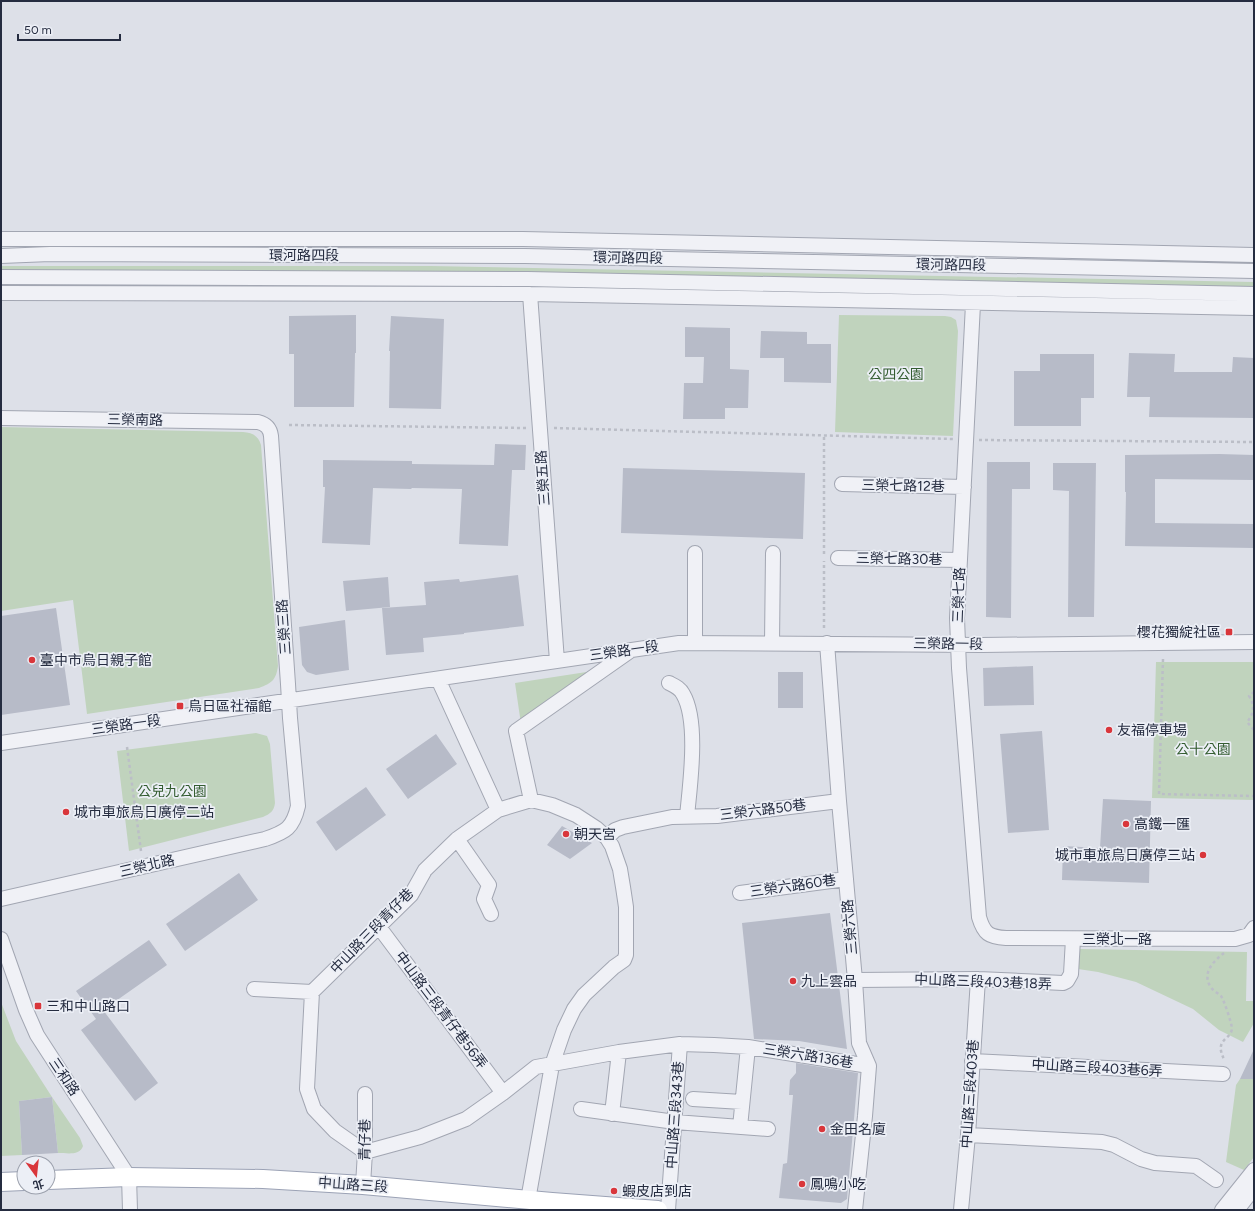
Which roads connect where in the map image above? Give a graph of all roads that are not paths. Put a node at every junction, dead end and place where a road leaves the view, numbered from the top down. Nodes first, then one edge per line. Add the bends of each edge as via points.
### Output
1 (1, 239) edge
2 (1254, 255) edge
3 (1, 256) edge
4 (1254, 271) edge
5 (1, 277) edge
6 (1, 293) edge
7 (530, 294) junction
8 (1254, 294) edge
9 (973, 304) junction
10 (1254, 308) edge
11 (1, 418) edge
12 (267, 426) joint
13 (842, 484) dead end
14 (964, 487) junction
15 (695, 553) dead end
16 (774, 553) dead end
17 (838, 558) dead end
18 (960, 560) junction
19 (695, 642) junction
20 (1254, 642) edge
21 (772, 643) junction
22 (827, 643) junction
23 (958, 644) junction
24 (632, 650) junction
25 (557, 661) junction
26 (438, 679) junction
27 (669, 684) dead end
28 (289, 701) junction
29 (1, 743) edge
30 (531, 800) junction
31 (839, 801) junction
32 (498, 810) junction
33 (687, 816) junction
34 (290, 827) joint
35 (607, 838) junction
36 (457, 839) junction
37 (846, 879) junction
38 (740, 893) dead end
39 (1, 899) edge
40 (491, 914) dead end
41 (378, 927) junction
42 (986, 932) joint
43 (1252, 932) edge
44 (1, 939) edge
45 (1073, 939) junction
46 (978, 979) junction
47 (855, 980) junction
48 (254, 989) dead end
49 (312, 992) junction
50 (680, 1044) junction
51 (748, 1047) junction
52 (619, 1052) junction
53 (972, 1061) junction
54 (552, 1064) junction
55 (869, 1066) junction
56 (1222, 1074) road end
57 (503, 1093) junction
58 (366, 1094) dead end
59 (692, 1099) dead end
60 (742, 1102) junction
61 (581, 1109) dead end
62 (612, 1114) junction
63 (675, 1122) junction
64 (740, 1127) junction
65 (768, 1130) dead end
66 (968, 1135) junction
67 (365, 1152) junction
68 (1254, 1170) edge
69 (130, 1177) junction
70 (56, 1180) edge
71 (1216, 1180) dead end
72 (16, 1181) edge
73 (1, 1182) edge
74 (363, 1185) junction
75 (1254, 1188) edge
76 (527, 1205) edge
77 (130, 1210) edge
78 (658, 1210) edge
79 (668, 1210) edge
80 (855, 1210) edge
81 (961, 1210) edge
82 (1222, 1210) edge
83 (1237, 1210) edge

1 - 2 street, 環河路四段 via 523,239
3 - 4 street, 環河路四段 via 525,256
5 - 8 street, 環河路四段 via 536,279
6 - 7 street
7 - 9 street
7 - 25 street, 三榮五路
9 - 10 street
9 - 14 street, 三榮七路
11 - 12 street, 三榮南路 via 258,422
12 - 28 street, 三榮三路 via 271,436
13 - 14 street, 三榮七路12巷
14 - 18 street, 三榮七路
15 - 19 street
16 - 21 street
17 - 18 street, 三榮七路30巷
18 - 23 street, 三榮七路
19 - 21 street, 三榮路一段
19 - 24 street, 三榮路一段
20 - 23 street, 三榮路一段
21 - 22 street, 三榮路一段
22 - 23 street, 三榮路一段
22 - 31 street, 三榮六路
23 - 42 street, 三榮七路 via 979,917
24 - 25 street, 三榮路一段
24 - 30 street via 516,731
25 - 26 street, 三榮路一段
26 - 28 street, 三榮路一段
26 - 32 street
27 - 33 street via 678,687 683,693 689,710 692,759
28 - 29 street, 三榮路一段
28 - 34 street, 三榮三路 via 298,806
30 - 32 street, 中山路三段青仔巷
30 - 35 street via 576,815
31 - 33 street, 三榮六路50巷 via 717,816
31 - 37 street, 三榮六路
32 - 36 street, 中山路三段青仔巷
33 - 35 street, 三榮六路50巷 via 623,827 615,830
34 - 39 street, 三榮北路 via 265,839
35 - 54 street via 620,869 623,887 626,907 626,955 624,960 580,1000 564,1030
36 - 40 street via 489,885 484,899
36 - 41 street, 中山路三段青仔巷 via 424,870 411,895
37 - 38 street, 三榮六路60巷
37 - 47 street, 三榮六路
41 - 49 street, 中山路三段青仔巷
41 - 57 street, 中山路三段青仔巷56弄
42 - 45 street, 三榮北一路 via 995,937 1006,938
43 - 45 street, 三榮北一路 via 1235,939
44 - 69 street, 三和路 via 37,1035
45 - 46 street, 中山路三段403巷18弄 via 1071,974 1067,982
46 - 47 street, 中山路三段403巷18弄
46 - 53 street, 中山路三段403巷
47 - 55 street, 三榮六路 via 859,1043
48 - 49 street
49 - 67 street via 308,1053 309,1096 314,1110 335,1131
50 - 51 street, 三榮六路136巷
50 - 52 street, 三榮六路136巷
50 - 63 street, 中山路三段343巷
51 - 55 street, 三榮六路136巷
51 - 60 street
52 - 54 street, 三榮六路136巷
52 - 62 street
53 - 56 street, 中山路三段403巷6弄
53 - 66 street, 中山路三段403巷
54 - 57 street via 536,1067
54 - 76 street
55 - 80 street, 三榮六路
57 - 67 street via 466,1119 420,1137
58 - 67 street, 青仔巷
59 - 60 street
60 - 64 street
61 - 62 street
62 - 63 street
63 - 64 street
63 - 79 street, 中山路三段343巷
64 - 65 street
66 - 71 street via 1102,1142 1114,1145 1141,1160 1196,1166
66 - 81 street, 中山路三段403巷
67 - 74 street, 青仔巷
68 - 82 street
69 - 70 main road, 中山路三段
69 - 74 main road, 中山路三段 via 263,1179
69 - 77 street
72 - 73 main road
74 - 76 main road, 中山路三段
75 - 83 street
76 - 78 main road, 中山路三段

